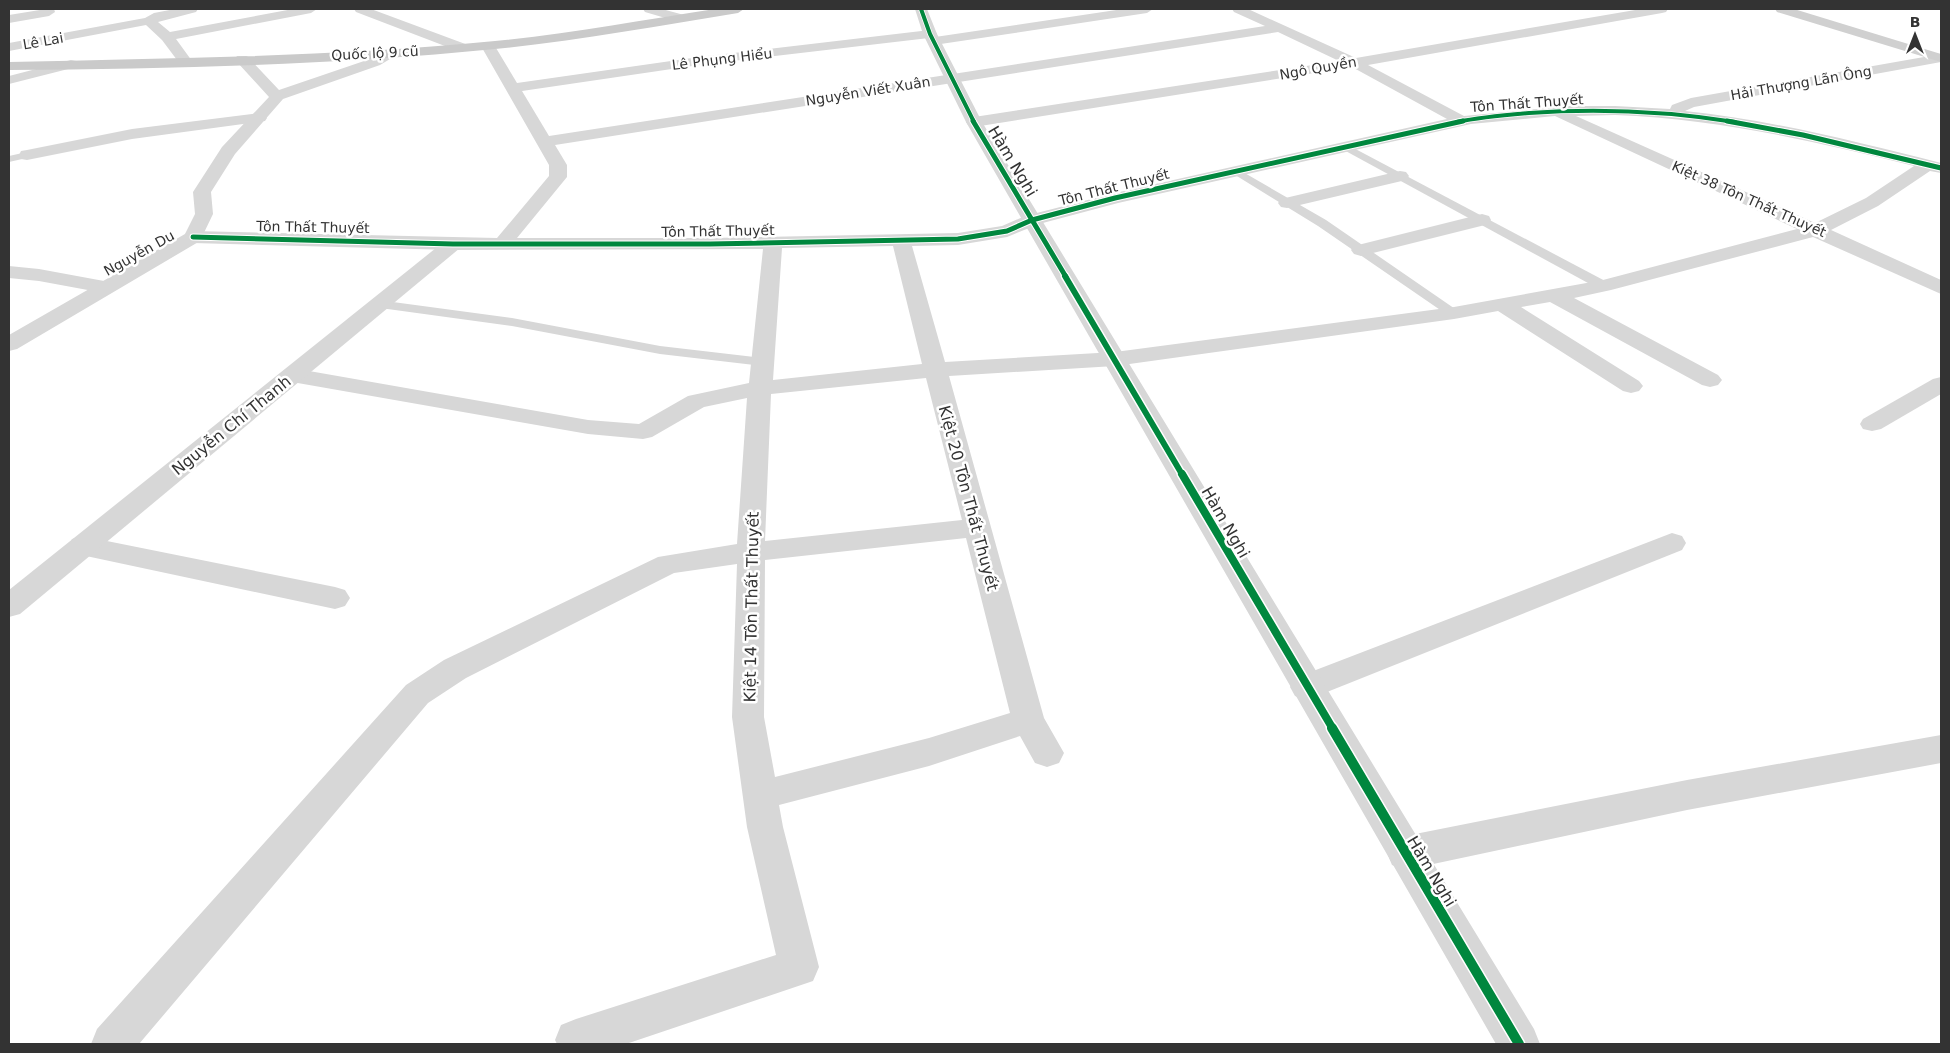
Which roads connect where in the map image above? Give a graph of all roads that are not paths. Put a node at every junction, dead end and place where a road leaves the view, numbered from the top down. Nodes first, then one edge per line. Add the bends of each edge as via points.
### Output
1 (192, 9) edge
2 (311, 9) edge
3 (360, 9) edge
4 (648, 9) edge
5 (738, 9) edge
6 (1147, 9) edge
7 (1238, 9) edge
8 (1588, 9) edge
9 (1662, 9) edge
10 (1781, 9) edge
11 (1815, 9) edge
12 (48, 10) edge
13 (1613, 17) junction
14 (679, 18) junction
15 (9, 19) edge
16 (149, 21) junction
17 (929, 28) edge
18 (1280, 28) junction
19 (71, 36) junction
20 (167, 37) junction
21 (488, 46) junction
22 (9, 47) edge
23 (462, 48) junction
24 (393, 54) junction
25 (1941, 55) edge
26 (242, 59) junction
27 (185, 61) junction
28 (1353, 62) junction
29 (70, 64) junction
30 (9, 66) edge
31 (952, 78) junction
32 (9, 80) edge
33 (514, 88) junction
34 (278, 96) junction
35 (1556, 112) junction
36 (1662, 113) junction
37 (259, 118) junction
38 (1462, 121) junction
39 (974, 122) junction
40 (545, 142) junction
41 (1346, 147) junction
42 (27, 155) joint
43 (9, 159) edge
44 (1934, 166) edge
45 (1236, 171) junction
46 (1400, 176) junction
47 (1288, 203) junction
48 (1032, 220) junction
49 (1482, 220) junction
50 (1817, 230) junction
51 (194, 237) junction
52 (901, 240) junction
53 (773, 243) junction
54 (453, 244) junction
55 (502, 244) junction
56 (1360, 250) junction
57 (9, 272) edge
58 (1936, 281) edge
59 (1604, 286) junction
60 (104, 287) junction
61 (1553, 295) junction
62 (378, 304) junction
63 (1501, 304) junction
64 (1454, 313) junction
65 (9, 344) edge
66 (1115, 359) junction
67 (935, 370) junction
68 (292, 375) junction
69 (761, 375) junction
70 (1710, 380) dead end
71 (1941, 384) edge
72 (1631, 386) dead end
73 (1872, 424) dead end
74 (977, 528) junction
75 (1672, 543) dead end
76 (82, 546) junction
77 (751, 552) junction
78 (335, 598) dead end
79 (9, 606) edge
80 (1306, 687) junction
81 (1028, 720) junction
82 (1941, 749) edge
83 (1046, 753) dead end
84 (760, 796) junction
85 (1405, 854) junction
86 (576, 1040) dead end
87 (112, 1044) edge
88 (1519, 1044) edge

1 - 16 street
2 - 20 street
3 - 23 street
4 - 14 street
5 - 14 main road, Quốc lộ 9 cũ
6 - 17 street, Lê Phụng Hiểu
7 - 18 street
8 - 13 street
9 - 13 street, Ngô Quyền
10 - 25 main road
11 - 25 main road
12 - 15 street
12 - 19 street, Lê Lai
13 - 28 street, Ngô Quyền
14 - 21 main road, Quốc lộ 9 cũ
16 - 19 street
16 - 20 street
17 - 31 street, Hàm Nghi
17 - 33 street, Lê Phụng Hiểu
18 - 28 street
18 - 31 street, Nguyễn Viết Xuân
19 - 22 street, Lê Lai
20 - 27 street
21 - 23 main road, Quốc lộ 9 cũ
21 - 33 street
23 - 24 main road, Quốc lộ 9 cũ
24 - 26 main road, Quốc lộ 9 cũ
24 - 34 street, Nguyễn Du
25 - 36 street, Hải Thượng Lãn Ông via 1691,103
26 - 27 main road, Quốc lộ 9 cũ
26 - 34 street
27 - 29 main road, Quốc lộ 9 cũ
28 - 38 street
28 - 39 street, Ngô Quyền
29 - 30 main road, Quốc lộ 9 cũ
29 - 32 street
31 - 39 street, Hàm Nghi
31 - 40 street, Nguyễn Viết Xuân
33 - 40 street
34 - 37 street, Nguyễn Du
35 - 36 street, Tôn Thất Thuyết
35 - 38 street, Tôn Thất Thuyết
35 - 50 street, Kiệt 38 Tôn Thất Thuyết
36 - 44 street, Tôn Thất Thuyết via 1722,119 1784,131
37 - 42 street via 132,134
37 - 51 street, Nguyễn Du via 228,151 202,192 204,214
38 - 41 street, Tôn Thất Thuyết
39 - 48 street, Hàm Nghi
40 - 55 street via 558,165 558,177
41 - 45 street, Tôn Thất Thuyết
41 - 46 lane
42 - 43 lane
44 - 50 street
45 - 47 lane
45 - 48 street, Tôn Thất Thuyết
46 - 47 street
46 - 49 lane
47 - 56 lane
48 - 52 street, Tôn Thất Thuyết via 1007,231 985,235
48 - 66 street, Hàm Nghi
49 - 56 street
49 - 59 lane
50 - 58 street, Kiệt 38 Tôn Thất Thuyết
50 - 59 street
51 - 54 street, Tôn Thất Thuyết
51 - 60 street, Nguyễn Du
52 - 53 street, Tôn Thất Thuyết
52 - 67 street, Kiệt 20 Tôn Thất Thuyết
53 - 55 street, Tôn Thất Thuyết
53 - 69 street, Kiệt 14 Tôn Thất Thuyết
54 - 55 street, Tôn Thất Thuyết
54 - 62 street, Nguyễn Chí Thanh
56 - 64 lane
57 - 60 street
59 - 61 street
60 - 65 street, Nguyễn Du
61 - 63 street
61 - 70 street
62 - 68 street, Nguyễn Chí Thanh
62 - 69 lane via 512,322 660,350
63 - 64 street
63 - 72 street
64 - 66 street
66 - 67 street
66 - 80 street, Hàm Nghi
67 - 69 street
67 - 74 street, Kiệt 20 Tôn Thất Thuyết
68 - 69 street via 588,427 643,432 696,401
68 - 76 street, Nguyễn Chí Thanh
69 - 77 street, Kiệt 14 Tôn Thất Thuyết
71 - 73 street
74 - 77 street
74 - 81 street, Kiệt 20 Tôn Thất Thuyết
75 - 80 street
76 - 78 street
76 - 79 street, Nguyễn Chí Thanh
77 - 84 street, Kiệt 14 Tôn Thất Thuyết via 748,716
77 - 87 street via 668,564 456,669 417,694
80 - 85 street, Hàm Nghi
81 - 83 street, Kiệt 20 Tôn Thất Thuyết
81 - 84 street via 891,763
82 - 85 street via 1687,795
84 - 86 street, Kiệt 14 Tôn Thất Thuyết via 799,967
85 - 88 street, Hàm Nghi

